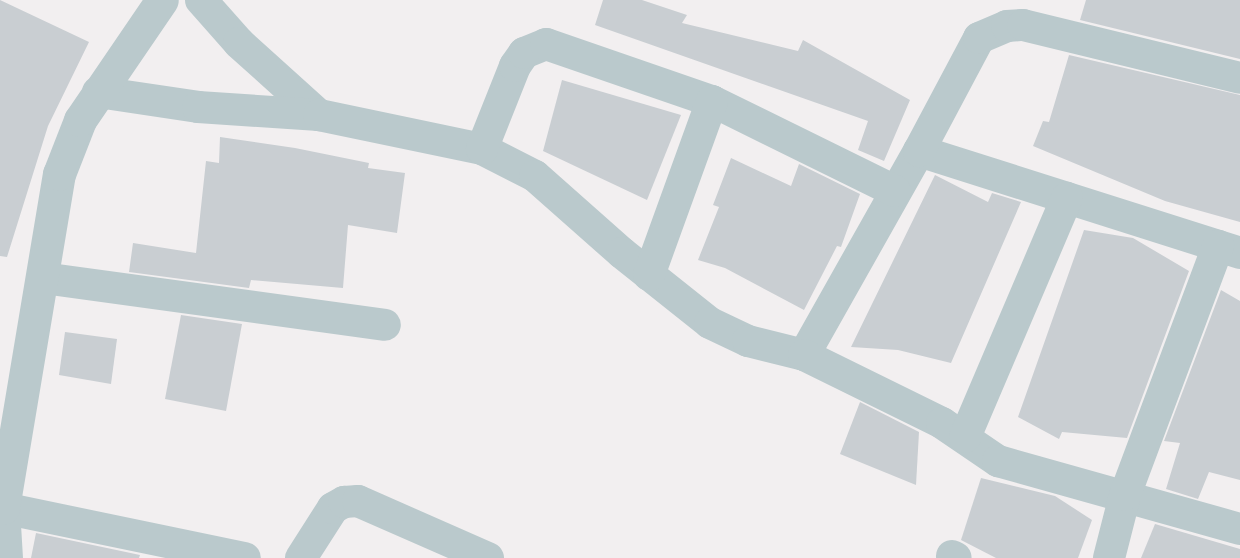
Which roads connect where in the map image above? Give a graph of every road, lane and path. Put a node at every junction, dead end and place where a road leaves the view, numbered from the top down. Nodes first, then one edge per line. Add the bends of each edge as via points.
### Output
1 (160, 0) edge
2 (201, 0) edge
3 (1240, 78) edge
4 (98, 92) junction
5 (712, 100) junction
6 (319, 116) junction
7 (482, 149) junction
8 (919, 151) junction
9 (895, 191) junction
10 (1066, 198) junction
11 (1229, 249) edge
12 (649, 275) junction
13 (43, 278) junction
14 (385, 325) dead end
15 (804, 355) junction
16 (966, 437) junction
17 (1125, 495) junction
18 (3, 508) junction
19 (1240, 529) edge
20 (6, 558) edge
21 (245, 558) edge
22 (302, 558) edge
23 (488, 558) edge
24 (1109, 558) edge

1 - 4 street
2 - 6 street via 239,43
3 - 8 street via 1023,25 1007,26 979,38
4 - 6 street via 198,107
4 - 13 street via 80,120 59,174 46,238
5 - 7 street via 546,44 524,53 515,66
5 - 9 street
5 - 12 street
6 - 7 street
7 - 12 street via 535,176
8 - 9 street
8 - 10 street
9 - 15 street
10 - 11 street
10 - 16 street
11 - 17 street
12 - 15 street via 710,323 748,341
13 - 14 street
13 - 18 street
15 - 16 street
16 - 17 street via 998,460
17 - 19 street
17 - 24 street
18 - 20 street
18 - 21 street
22 - 23 street via 333,508 358,501

